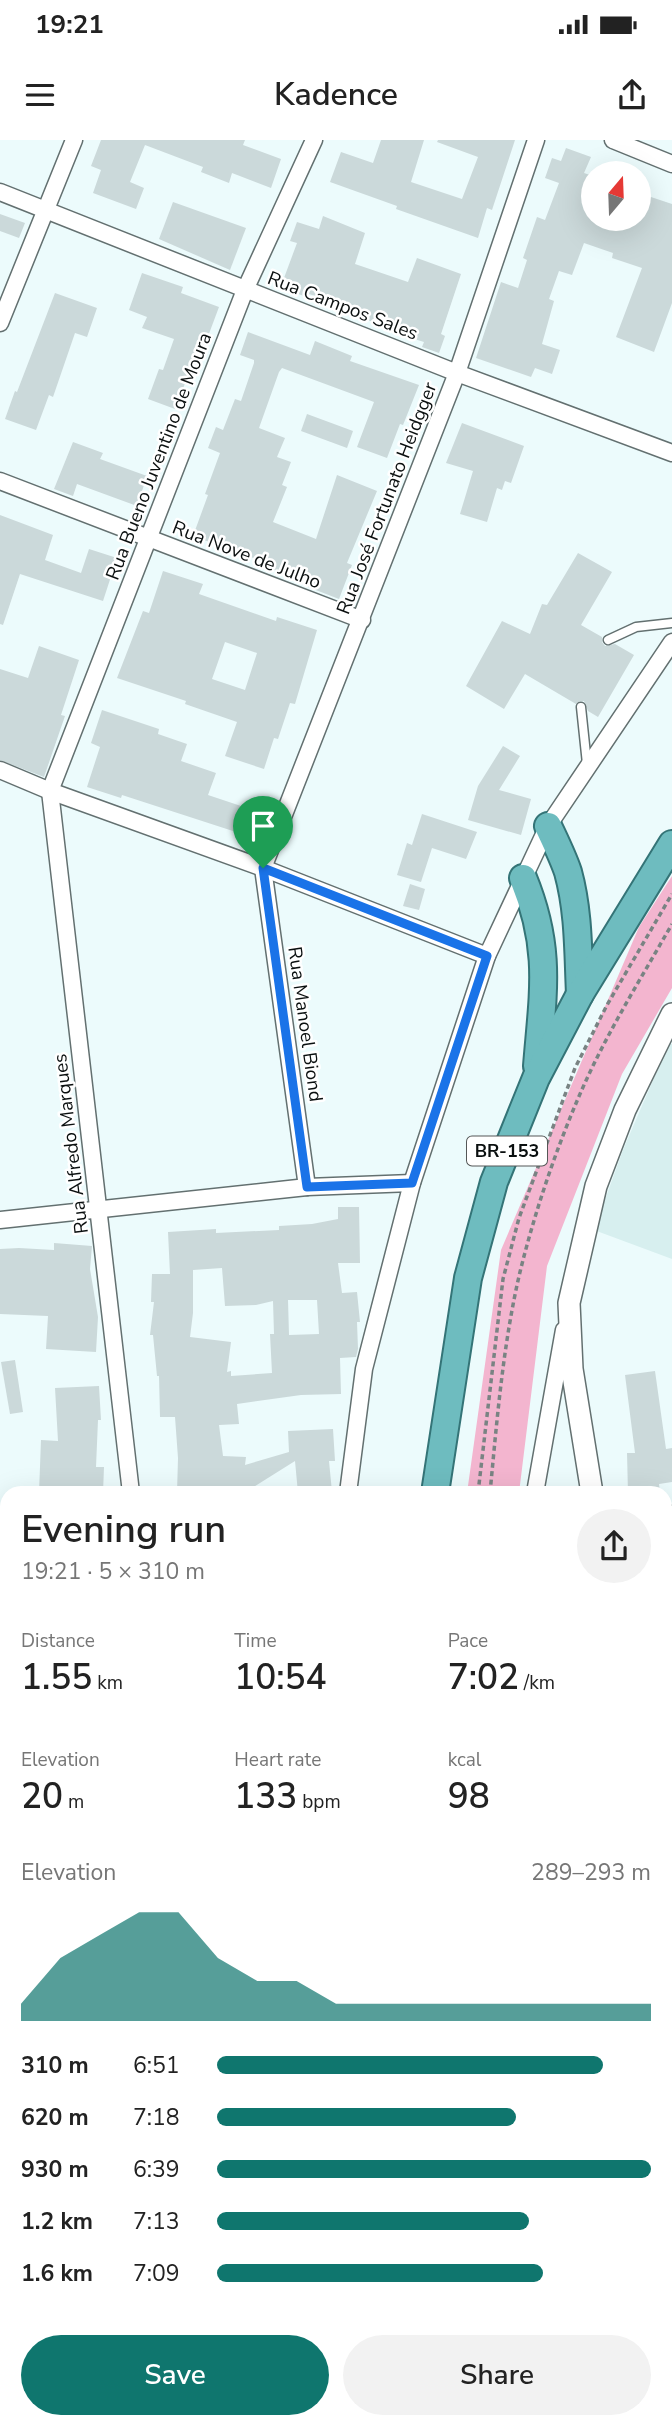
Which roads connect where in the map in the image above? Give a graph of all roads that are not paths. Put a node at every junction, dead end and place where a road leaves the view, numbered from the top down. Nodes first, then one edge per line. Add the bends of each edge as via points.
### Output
1 (74, 140) edge
2 (314, 140) edge
3 (536, 140) edge
4 (613, 140) edge
5 (672, 164) edge
6 (0, 192) edge
7 (47, 209) junction
8 (245, 290) junction
9 (0, 323) edge
10 (457, 373) junction
11 (672, 453) edge
12 (0, 481) edge
13 (149, 540) junction
14 (362, 620) junction
15 (672, 623) edge
16 (608, 640) dead end
17 (672, 642) edge
18 (581, 707) dead end
19 (588, 767) junction
20 (0, 770) edge
21 (50, 791) junction
22 (548, 826) junction
23 (672, 844) edge
24 (263, 868) junction
25 (523, 878) junction
26 (487, 956) junction
27 (580, 994) junction
28 (669, 1026) edge
29 (536, 1078) junction
30 (412, 1183) junction
31 (307, 1187) junction
32 (99, 1210) junction
33 (0, 1220) edge
34 (569, 1303) junction
35 (130, 1486) edge
36 (349, 1486) edge
37 (436, 1486) edge
38 (536, 1486) edge
39 (591, 1486) edge

1 - 7 street
2 - 8 street, Rua Bueno Juventino de Moura
3 - 10 street, Rua José Fortunato Heidgger
4 - 5 street
6 - 7 street, Rua Campos Sales
7 - 8 street, Rua Campos Sales
7 - 9 street
8 - 10 street, Rua Campos Sales
8 - 13 street, Rua Bueno Juventino de Moura
10 - 11 street, Rua Campos Sales
10 - 14 street, Rua José Fortunato Heidgger
12 - 13 street, Rua Nove de Julho
13 - 14 street, Rua Nove de Julho
13 - 21 street, Rua Bueno Juventino de Moura
14 - 24 street, Rua José Fortunato Heidgger
15 - 16 lane via 636,627
17 - 19 street
18 - 19 lane
19 - 22 street
20 - 21 street
21 - 24 street
21 - 32 street, Rua Alfredo Marques
22 - 25 street
22 - 27 highway via 567,870 574,902
23 - 27 highway, BR-153
24 - 26 street
24 - 31 street, Rua Manoel Biond
25 - 26 street
25 - 29 highway via 537,917 544,959
26 - 30 street
27 - 29 highway, BR-153
28 - 34 street via 625,1110 596,1186
29 - 37 highway, BR-153 via 494,1182 468,1278
30 - 31 street
30 - 36 street via 364,1369
31 - 32 street
32 - 33 street
32 - 35 street, Rua Alfredo Marques
34 - 38 street
34 - 39 street via 572,1369

